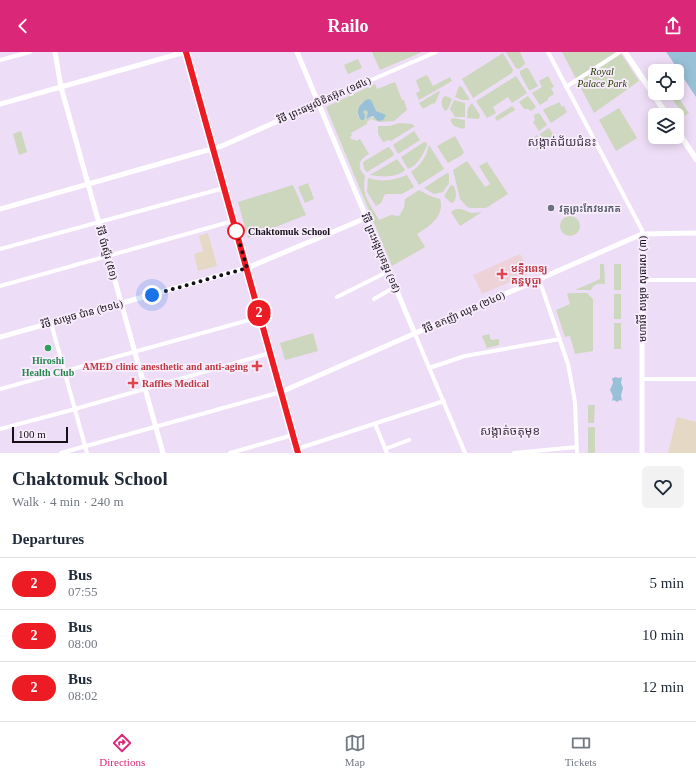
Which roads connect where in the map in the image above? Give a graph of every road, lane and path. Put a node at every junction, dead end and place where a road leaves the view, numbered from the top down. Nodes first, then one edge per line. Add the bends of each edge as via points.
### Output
1 (30, 52) edge
2 (56, 52) edge
3 (185, 52) edge
4 (297, 52) edge
5 (436, 52) edge
6 (548, 52) edge
7 (620, 52) edge
8 (625, 52) edge
9 (0, 60) edge
10 (61, 87) junction
11 (566, 87) junction
12 (318, 103) junction
13 (0, 104) edge
14 (662, 108) edge
15 (684, 141) edge
16 (213, 148) junction
17 (696, 159) edge
18 (87, 184) junction
19 (224, 188) junction
20 (0, 209) edge
21 (366, 218) junction
22 (233, 221) junction
23 (98, 223) junction
24 (696, 233) edge
25 (642, 234) junction
26 (0, 249) edge
27 (108, 256) junction
28 (247, 268) junction
29 (389, 271) junction
30 (539, 279) junction
31 (642, 280) junction
32 (696, 280) edge
33 (0, 286) edge
34 (395, 287) junction
35 (337, 297) dead end
36 (374, 299) dead end
37 (121, 303) junction
38 (260, 317) junction
39 (51, 323) junction
40 (415, 334) junction
41 (0, 337) edge
42 (560, 339) junction
43 (135, 352) junction
44 (270, 353) junction
45 (429, 368) junction
46 (64, 372) junction
47 (696, 379) edge
48 (642, 380) junction
49 (0, 389) edge
50 (145, 389) junction
51 (281, 392) junction
52 (444, 401) junction
53 (75, 409) junction
54 (375, 424) junction
55 (156, 427) junction
56 (0, 429) edge
57 (293, 435) junction
58 (409, 440) dead end
59 (85, 446) junction
60 (577, 447) junction
61 (298, 451) edge
62 (386, 451) edge
63 (61, 453) edge
64 (87, 453) edge
65 (163, 453) edge
66 (230, 453) edge
67 (465, 453) edge
68 (514, 453) edge
69 (577, 453) edge
70 (642, 453) edge

1 - 9 street
2 - 10 street, វិថី ប៉ាស្ទ័រ (៥១)
3 - 10 street
3 - 16 main road
4 - 12 street, វិថី ព្រះអង្គយុគន្ធរ (១៩)
5 - 12 street, វិថី ព្រះធម្មលិខិតអ៊ុក (១៨៤)
6 - 11 street, មហាវិថី សម្តេច សុធារស (៣)
7 - 11 street
8 - 14 main road
10 - 13 street
10 - 18 street, វិថី ប៉ាស្ទ័រ (៥១)
11 - 25 street, មហាវិថី សម្តេច សុធារស (៣)
12 - 16 street, វិថី ព្រះធម្មលិខិតអ៊ុក (១៨៤)
12 - 21 street, វិថី ព្រះអង្គយុគន្ធរ (១៩)
15 - 17 main road
16 - 18 street, វិថី ព្រះធម្មលិខិតអ៊ុក (១៨៤)
16 - 19 main road
18 - 20 street, វិថី ព្រះធម្មលិខិតអ៊ុក (១៨៤)
18 - 23 street, វិថី ប៉ាស្ទ័រ (៥១)
19 - 22 main road
19 - 23 street
21 - 28 street, វិថី សម្តេច ប៉ាន (២១៤)
21 - 29 street, វិថី ព្រះអង្គយុគន្ធរ (១៩)
22 - 27 street
22 - 28 main road
23 - 26 street
23 - 27 street, វិថី ប៉ាស្ទ័រ (៥១)
24 - 25 street, វិថី ឧកញ៉ា ឈុន (២៤០)
25 - 30 street, វិថី ឧកញ៉ា ឈុន (២៤០)
25 - 31 street, មហាវិថី សម្តេច សុធារស (៣)
27 - 33 street
27 - 37 street, វិថី ប៉ាស្ទ័រ (៥១)
28 - 37 street, វិថី សម្តេច ប៉ាន (២១៤)
28 - 38 main road
29 - 34 street, វិថី ព្រះអង្គយុគន្ធរ (១៩)
29 - 35 street
30 - 40 street, វិថី ឧកញ៉ា ឈុន (២៤០)
30 - 42 street
31 - 32 street
31 - 48 street, មហាវិថី សម្តេច សុធារស (៣)
34 - 36 street
34 - 40 street, វិថី ព្រះអង្គយុគន្ធរ (១៩)
37 - 39 street, វិថី សម្តេច ប៉ាន (២១៤)
37 - 43 street, វិថី ប៉ាស្ទ័រ (៥១)
38 - 43 street
38 - 44 main road
39 - 41 street, វិថី សម្តេច ប៉ាន (២១៤)
39 - 46 street
40 - 45 street, វិថី ព្រះអង្គយុគន្ធរ (១៩)
40 - 51 street, វិថី ឧកញ៉ា ឈុន (២៤០)
42 - 45 street via 465,356
42 - 60 street via 575,402
43 - 46 street
43 - 50 street, វិថី ប៉ាស្ទ័រ (៥១)
44 - 50 street
44 - 51 main road
45 - 52 street, វិថី ព្រះអង្គយុគន្ធរ (១៩)
46 - 49 street
46 - 53 street
47 - 48 street
48 - 70 street, មហាវិថី សម្តេច សុធារស (៣)
50 - 53 street
50 - 55 street, វិថី ប៉ាស្ទ័រ (៥១)
51 - 55 street
51 - 57 main road
52 - 54 street
52 - 67 street, វិថី ព្រះអង្គយុគន្ធរ (១៩)
53 - 56 street
53 - 59 street
54 - 61 street
54 - 62 street
55 - 59 street
55 - 65 street, វិថី ប៉ាស្ទ័រ (៥១)
57 - 61 main road
57 - 66 street
58 - 62 street
59 - 63 street
59 - 64 street
60 - 68 street
60 - 69 street

